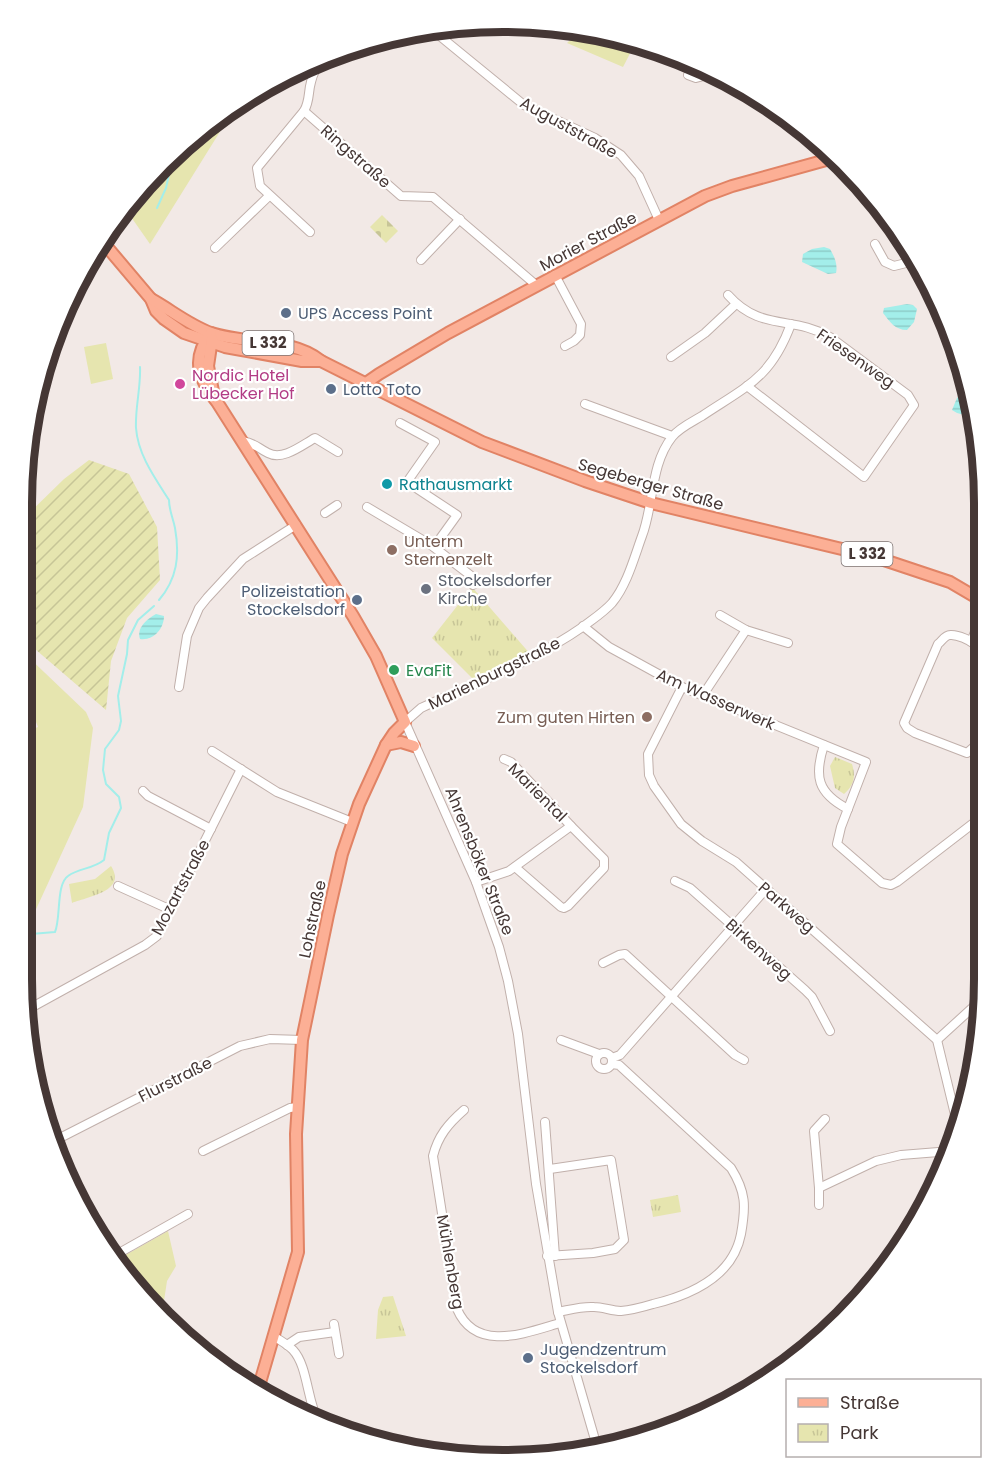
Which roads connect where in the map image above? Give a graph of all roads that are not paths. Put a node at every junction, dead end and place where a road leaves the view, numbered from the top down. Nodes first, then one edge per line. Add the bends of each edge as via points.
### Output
1 (440, 36) edge
2 (315, 70) edge
3 (688, 75) dead end
4 (703, 76) edge
5 (304, 111) junction
6 (826, 160) edge
7 (269, 196) junction
8 (460, 219) junction
9 (659, 220) junction
10 (310, 232) dead end
11 (875, 244) dead end
12 (107, 247) edge
13 (215, 248) dead end
14 (421, 260) dead end
15 (907, 263) edge
16 (555, 275) junction
17 (536, 285) junction
18 (728, 295) dead end
19 (736, 304) junction
20 (791, 324) junction
21 (209, 339) junction
22 (565, 346) dead end
23 (671, 357) dead end
24 (366, 383) junction
25 (747, 386) junction
26 (585, 405) dead end
27 (400, 423) dead end
28 (672, 436) junction
29 (242, 441) junction
30 (338, 452) dead end
31 (651, 503) junction
32 (337, 505) dead end
33 (368, 507) dead end
34 (326, 513) dead end
35 (296, 525) junction
36 (434, 547) junction
37 (473, 585) dead end
38 (974, 596) edge
39 (720, 615) dead end
40 (584, 626) junction
41 (746, 630) junction
42 (974, 634) edge
43 (971, 642) junction
44 (788, 643) dead end
45 (974, 644) edge
46 (179, 687) dead end
47 (682, 687) junction
48 (703, 695) junction
49 (405, 722) junction
50 (386, 745) junction
51 (824, 745) junction
52 (414, 746) junction
53 (974, 747) edge
54 (212, 750) dead end
55 (504, 759) dead end
56 (241, 769) junction
57 (143, 791) dead end
58 (848, 809) junction
59 (352, 822) junction
60 (974, 824) edge
61 (571, 826) junction
62 (211, 829) junction
63 (515, 867) junction
64 (675, 881) dead end
65 (476, 882) junction
66 (118, 886) dead end
67 (766, 889) junction
68 (171, 910) junction
69 (734, 926) junction
70 (603, 963) dead end
71 (670, 997) junction
72 (33, 1007) edge
73 (972, 1008) edge
74 (831, 1031) dead end
75 (302, 1040) junction
76 (561, 1040) dead end
77 (937, 1040) junction
78 (599, 1054) junction
79 (744, 1060) dead end
80 (612, 1061) junction
81 (297, 1107) junction
82 (464, 1110) dead end
83 (954, 1110) edge
84 (825, 1119) dead end
85 (545, 1122) dead end
86 (59, 1138) edge
87 (203, 1151) dead end
88 (941, 1152) edge
89 (550, 1169) junction
90 (819, 1188) junction
91 (819, 1204) dead end
92 (188, 1214) dead end
93 (120, 1252) edge
94 (551, 1256) junction
95 (558, 1312) junction
96 (560, 1323) junction
97 (273, 1336) junction
98 (287, 1345) junction
99 (339, 1354) dead end
100 (260, 1382) edge
101 (312, 1409) edge
102 (595, 1440) edge

1 - 9 street, Auguststraße via 524,105 595,138 621,155 639,176
2 - 5 street
3 - 4 street
5 - 7 street via 257,168 260,186
5 - 8 street, Ringstraße via 402,196 433,197
6 - 9 main road, Morier Straße via 726,188
7 - 10 street
7 - 13 street
8 - 14 street
8 - 17 street, Ringstraße
9 - 16 main road, Morier Straße
11 - 15 street via 885,262 894,266
12 - 21 main road, Segeberger Straße / L 332 via 164,319 184,333
16 - 17 main road, Morier Straße
16 - 22 street via 581,324 580,335
17 - 24 main road, Morier Straße
18 - 19 street, Friesenweg
19 - 20 street, Friesenweg via 758,318
19 - 23 street
20 - 25 street via 773,362
20 - 25 street, Friesenweg via 802,324 830,337 908,395 914,405 864,477
21 - 24 main road, Segeberger Straße / L 332 via 293,347
21 - 29 main road, Ahrensböker Straße via 199,352 206,389
24 - 31 main road, Segeberger Straße / L 332 via 482,442
25 - 28 street
26 - 28 street
27 - 36 street via 435,442 407,482 457,515
28 - 31 street, Marienburgstraße via 662,453
29 - 30 street via 282,456 315,438
29 - 35 main road, Ahrensböker Straße
31 - 38 main road, Segeberger Straße / L 332 via 875,556 950,582
31 - 40 street, Marienburgstraße via 636,555 617,596
32 - 34 street
33 - 36 street
35 - 46 street via 243,559 199,608 183,648
35 - 49 main road, Ahrensböker Straße via 371,646
36 - 37 street via 470,575
39 - 41 street
40 - 47 street, Am Wasserwerk via 609,647
40 - 49 street, Marienburgstraße via 535,656 421,708
41 - 44 street
41 - 48 street
42 - 43 street
43 - 45 street
43 - 53 street via 951,634 938,644 904,723 915,733 967,753
47 - 48 street, Am Wasserwerk
47 - 67 street, Parkweg via 648,754 654,786 681,824 736,862
48 - 51 street, Am Wasserwerk
49 - 50 main road, Lohstraße
49 - 52 street, Ahrensböker Straße
50 - 52 main road via 401,742
50 - 59 main road, Lohstraße
51 - 58 street via 818,766 822,787 835,802
51 - 58 street, Am Wasserwerk via 866,762
52 - 65 street, Ahrensböker Straße
54 - 56 street
55 - 61 street, Mariental
56 - 59 street via 285,796
56 - 62 street, Mozartstraße
57 - 62 street
58 - 60 street via 837,844 882,883 891,885
59 - 75 main road, Lohstraße
61 - 63 street, Mariental
61 - 63 street, Mariental via 606,864 568,906 561,907
62 - 68 street, Mozartstraße
63 - 65 street, Mariental
64 - 69 street, Birkenweg via 690,888
65 - 94 street, Ahrensböker Straße via 499,947 514,1007
66 - 68 street
67 - 69 street
67 - 77 street, Parkweg
68 - 72 street, Mozartstraße via 151,941
69 - 71 street
69 - 74 street, Birkenweg via 805,990
70 - 71 street via 625,954
71 - 79 street
71 - 80 street
73 - 77 street
75 - 81 main road, Lohstraße
75 - 86 street, Flurstraße via 270,1038 240,1046
76 - 78 street
77 - 83 street
78 - 80 street via 609,1054
78 - 80 street via 598,1067 606,1069
80 - 95 street via 731,1168 741,1184 745,1203 740,1240 721,1271 692,1292 622,1311 591,1306
81 - 87 street
81 - 97 main road, Lohstraße via 298,1252
82 - 96 street, Mühlenberg via 444,1128 434,1156 457,1309 472,1330 491,1337
84 - 90 street via 814,1131
85 - 89 street, Ahrensböker Straße
88 - 90 street via 876,1161
89 - 94 street, Ahrensböker Straße
89 - 94 street via 611,1160 624,1240 615,1249
90 - 91 street
92 - 93 street
94 - 95 street, Ahrensböker Straße
95 - 96 street, Ahrensböker Straße
96 - 102 street, Ahrensböker Straße
97 - 98 street
97 - 100 main road, Lohstraße
98 - 99 street via 299,1337 334,1328
98 - 101 street via 300,1360

